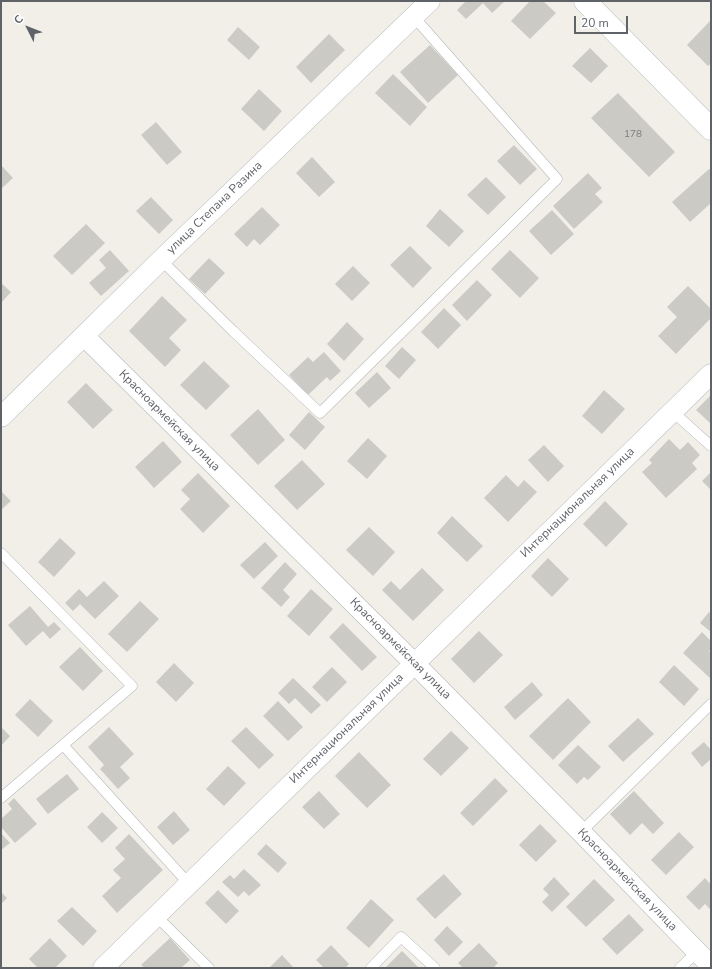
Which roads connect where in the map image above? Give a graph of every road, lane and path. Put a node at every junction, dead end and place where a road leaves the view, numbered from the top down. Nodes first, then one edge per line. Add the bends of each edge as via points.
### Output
1 (430, 1) edge
2 (585, 1) edge
3 (414, 17) junction
4 (711, 129) edge
5 (161, 260) junction
6 (84, 336) junction
7 (711, 374) edge
8 (672, 411) junction
9 (1, 417) edge
10 (711, 446) edge
11 (1, 553) edge
12 (414, 663) junction
13 (711, 704) edge
14 (63, 745) junction
15 (1, 798) edge
16 (581, 832) junction
17 (189, 884) junction
18 (156, 916) junction
19 (697, 952) junction
20 (711, 966) edge
21 (103, 968) edge
22 (209, 968) edge
23 (371, 968) edge
24 (435, 968) edge
25 (680, 968) edge

1 - 3 street, улица Степана Разина
2 - 4 main road
3 - 5 street, улица Степана Разина
3 - 5 lane via 557,179 326,408 320,413
5 - 6 street, улица Степана Разина
6 - 9 street, улица Степана Разина
6 - 12 street, Красноармейская улица
7 - 8 street, Интернациональная улица
8 - 10 lane
8 - 12 street, Интернациональная улица
11 - 14 lane via 132,686
12 - 16 street, Красноармейская улица
12 - 17 street, Интернациональная улица
13 - 16 lane
14 - 15 lane
14 - 17 lane
16 - 19 street, Красноармейская улица
17 - 18 street, Интернациональная улица
18 - 21 street, Интернациональная улица
18 - 22 lane
19 - 20 street, Красноармейская улица
19 - 25 lane
23 - 24 lane via 401,937

